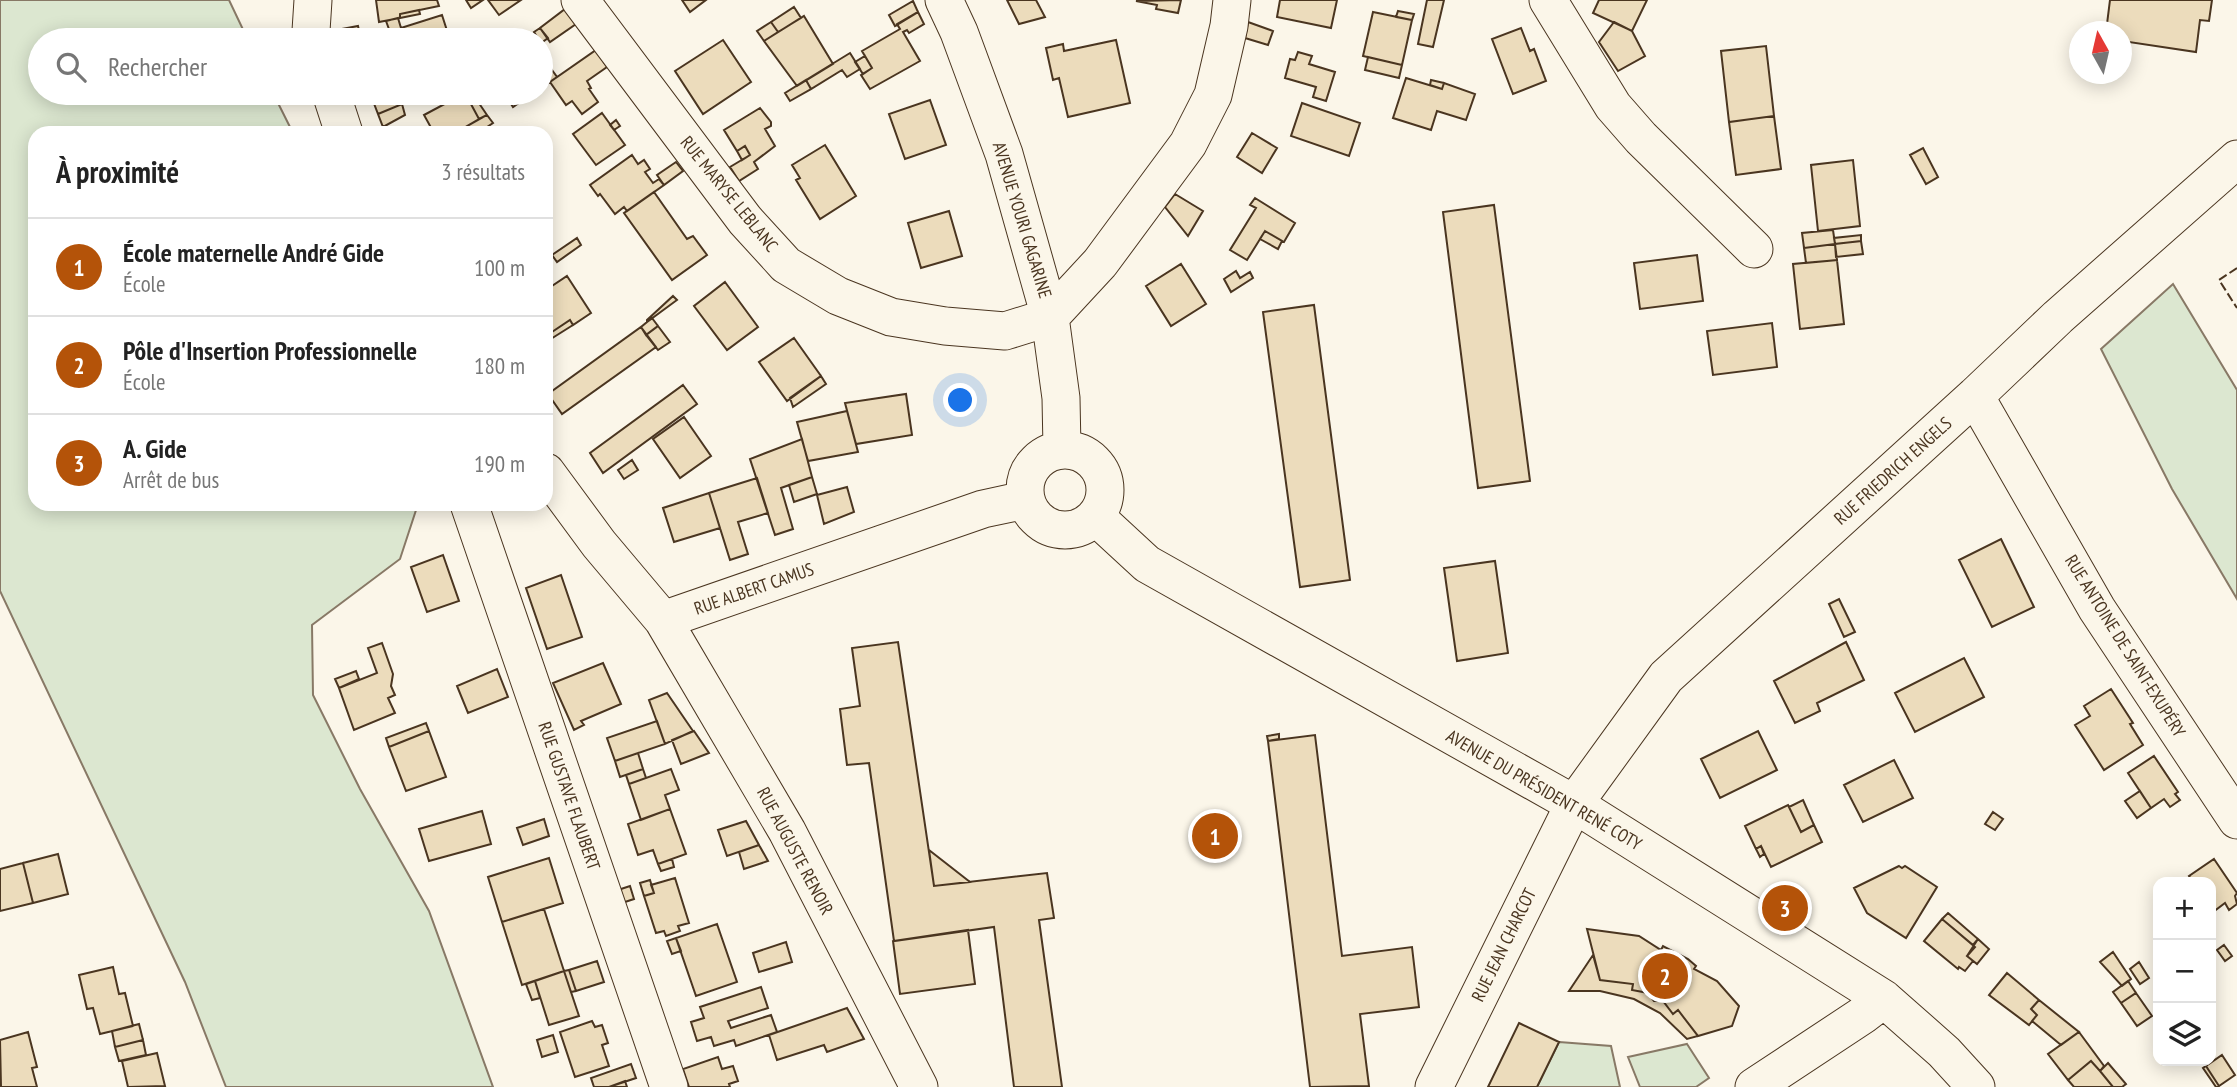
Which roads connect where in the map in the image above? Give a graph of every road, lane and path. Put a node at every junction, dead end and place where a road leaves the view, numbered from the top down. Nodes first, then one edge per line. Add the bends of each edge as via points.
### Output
1 (313, 0) edge
2 (580, 0) edge
3 (944, 0) edge
4 (1232, 0) edge
5 (1548, 0) edge
6 (311, 28) edge
7 (335, 105) edge
8 (342, 126) edge
9 (2237, 159) edge
10 (1754, 249) dead end
11 (1050, 317) junction
12 (1975, 396) junction
13 (1062, 449) junction
14 (553, 482) edge
15 (1025, 500) junction
16 (471, 511) edge
17 (1096, 517) junction
18 (663, 620) junction
19 (1574, 804) junction
20 (2237, 820) edge
21 (1884, 999) junction
22 (669, 1087) edge
23 (919, 1087) edge
24 (1434, 1087) edge
25 (1754, 1087) edge
26 (1976, 1087) edge

1 - 6 street
2 - 11 street, RUE MARYSE LEBLANC via 745,220 786,265 838,296 891,317 1005,331
3 - 11 street, AVENUE YOURI GAGARINE via 1004,154
4 - 11 street via 1213,94 1188,144 1100,263
5 - 10 street via 1613,106
7 - 8 street
9 - 12 street, RUE FRIEDRICH ENGELS
11 - 13 street, AVENUE YOURI GAGARINE via 1061,398
12 - 19 street, RUE FRIEDRICH ENGELS via 1666,677
12 - 20 street, RUE ANTOINE DE SAINT-EXUPÉRY via 2097,609
13 - 15 street via 1040,457 1032,466 1026,476
13 - 17 street via 1085,455 1101,472 1105,495
14 - 18 street
15 - 17 street via 1036,519 1055,530 1077,529
15 - 18 street, RUE ALBERT CAMUS via 983,509
16 - 22 street, RUE GUSTAVE FLAUBERT
17 - 19 street, AVENUE DU PRÉSIDENT RENÉ COTY via 1147,564
18 - 23 street, RUE AUGUSTE RENOIR via 787,831
19 - 21 street, AVENUE DU PRÉSIDENT RENÉ COTY
19 - 24 street, RUE JEAN CHARCOT
21 - 25 street
21 - 26 street, AVENUE DU PRÉSIDENT RENÉ COTY

